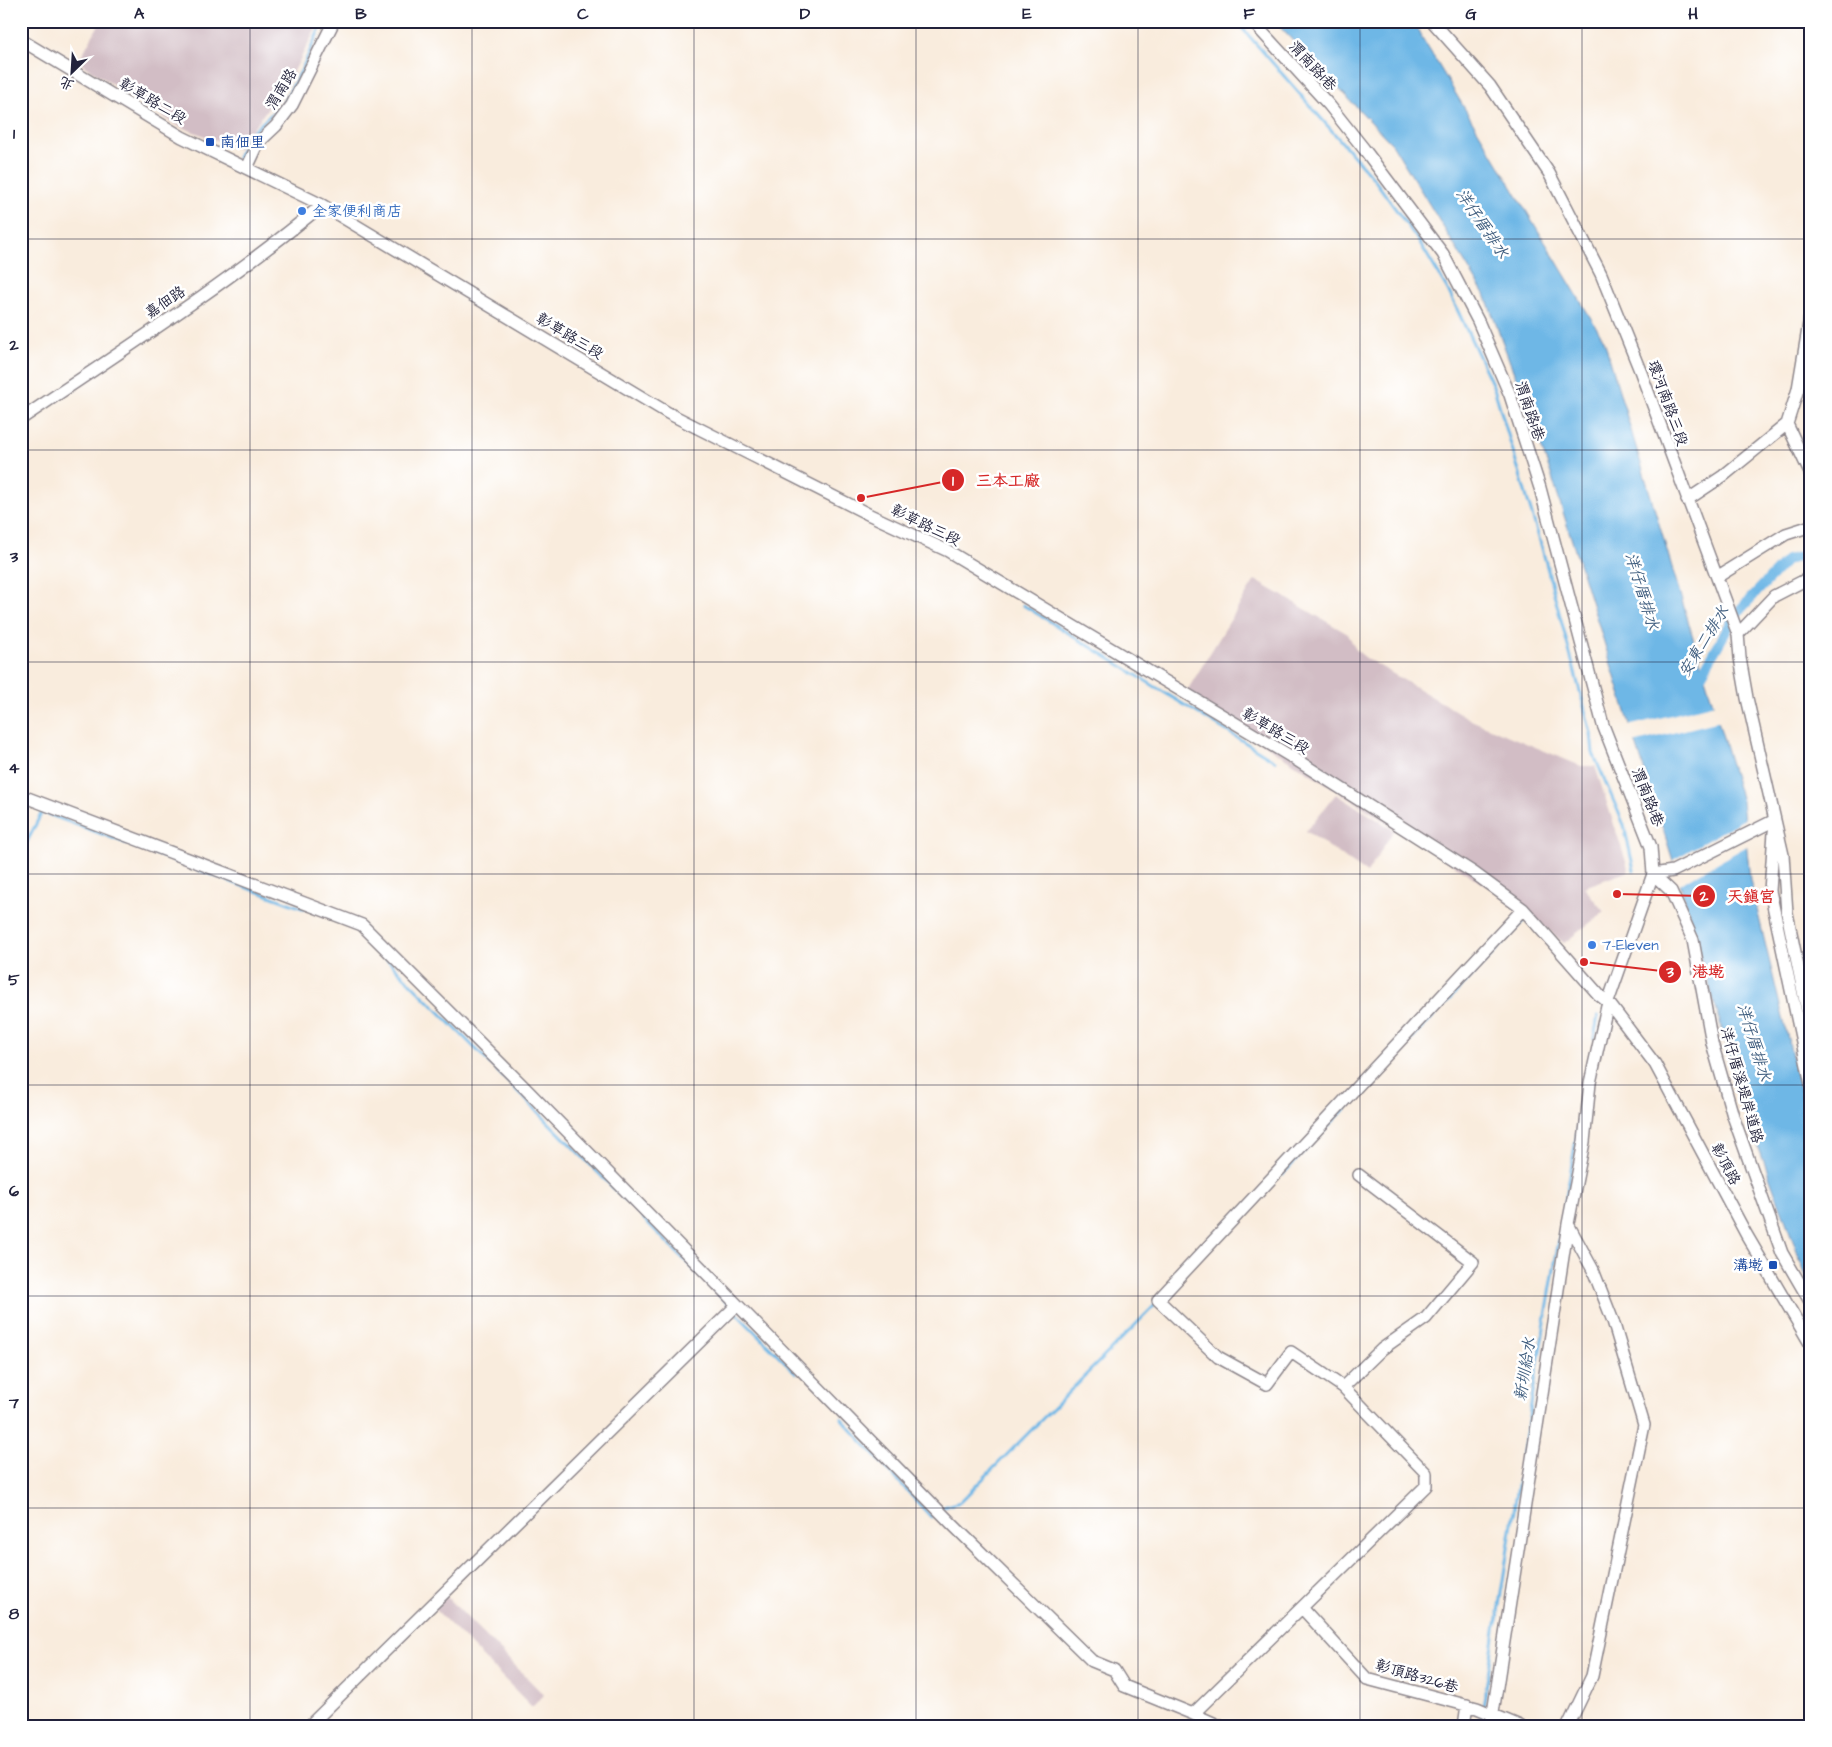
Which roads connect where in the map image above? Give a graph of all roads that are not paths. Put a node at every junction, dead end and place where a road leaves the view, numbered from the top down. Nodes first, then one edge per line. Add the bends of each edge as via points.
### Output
1 (334, 21) edge
2 (1252, 21) edge
3 (1432, 21) edge
4 (21, 40) edge
5 (247, 168) junction
6 (322, 206) junction
7 (1811, 311) edge
8 (1809, 335) edge
9 (21, 419) edge
10 (1787, 424) junction
11 (1811, 475) edge
12 (1687, 500) junction
13 (1811, 526) edge
14 (1811, 577) edge
15 (1716, 578) junction
16 (1738, 634) junction
17 (25, 797) dead end
18 (1775, 820) junction
19 (1653, 874) junction
20 (1523, 909) junction
21 (1608, 1002) junction
22 (1811, 1030) edge
23 (1811, 1084) edge
24 (1359, 1175) dead end
25 (1568, 1224) junction
26 (1811, 1303) edge
27 (737, 1305) junction
28 (1811, 1345) edge
29 (1343, 1387) junction
30 (1303, 1608) junction
31 (1472, 1707) junction
32 (1491, 1713) junction
33 (1193, 1714) junction
34 (309, 1726) edge
35 (1220, 1726) edge
36 (1464, 1726) edge
37 (1491, 1726) edge
38 (1520, 1726) edge
39 (1568, 1726) edge

1 - 5 street, 渭南路 via 292,104 259,142
2 - 19 street, 渭南路1巷 via 1364,148 1443,254 1478,321 1510,396 1540,488 1603,725 1651,847
3 - 12 street, 環河南路三段 via 1490,86 1549,173 1601,274
4 - 5 street, 彰草路二段 via 182,137
5 - 6 street, 彰草路三段
6 - 9 street, 嘉佃路 via 216,286
6 - 20 street, 彰草路三段 via 668,413 948,551 1295,759 1474,873
7 - 8 street
8 - 10 street
10 - 11 street
10 - 12 street via 1723,476
12 - 15 street, 環河南路三段
13 - 15 street via 1786,534
14 - 16 street via 1774,596
15 - 16 street, 環河南路三段
16 - 18 street, 環河南路三段 via 1747,698
17 - 27 street via 362,925
18 - 19 street via 1673,871
18 - 22 street, 環河南路三段 via 1783,855 1787,912
18 - 23 street via 1770,890
19 - 21 street
19 - 26 street, 洋仔厝溪堤岸道路 via 1671,891 1693,940 1712,1044 1733,1116 1782,1253
20 - 21 street, 彰頂路
20 - 29 street via 1158,1300 1218,1356 1267,1384 1291,1352
21 - 25 street via 1590,1083 1584,1142
21 - 28 street, 彰頂路 via 1654,1064 1746,1234
24 - 29 street via 1473,1262 1426,1318 1382,1349
25 - 32 street
25 - 39 street via 1593,1270 1613,1321 1644,1425 1592,1676
27 - 33 street via 1092,1661 1114,1670 1124,1686
27 - 34 street
29 - 30 street via 1426,1473 1426,1486
30 - 31 street, 彰頂路326巷 via 1367,1679
30 - 33 street
31 - 32 street, 彰頂路326巷
31 - 36 street
32 - 37 street
32 - 38 street, 彰頂路326巷
33 - 35 street

